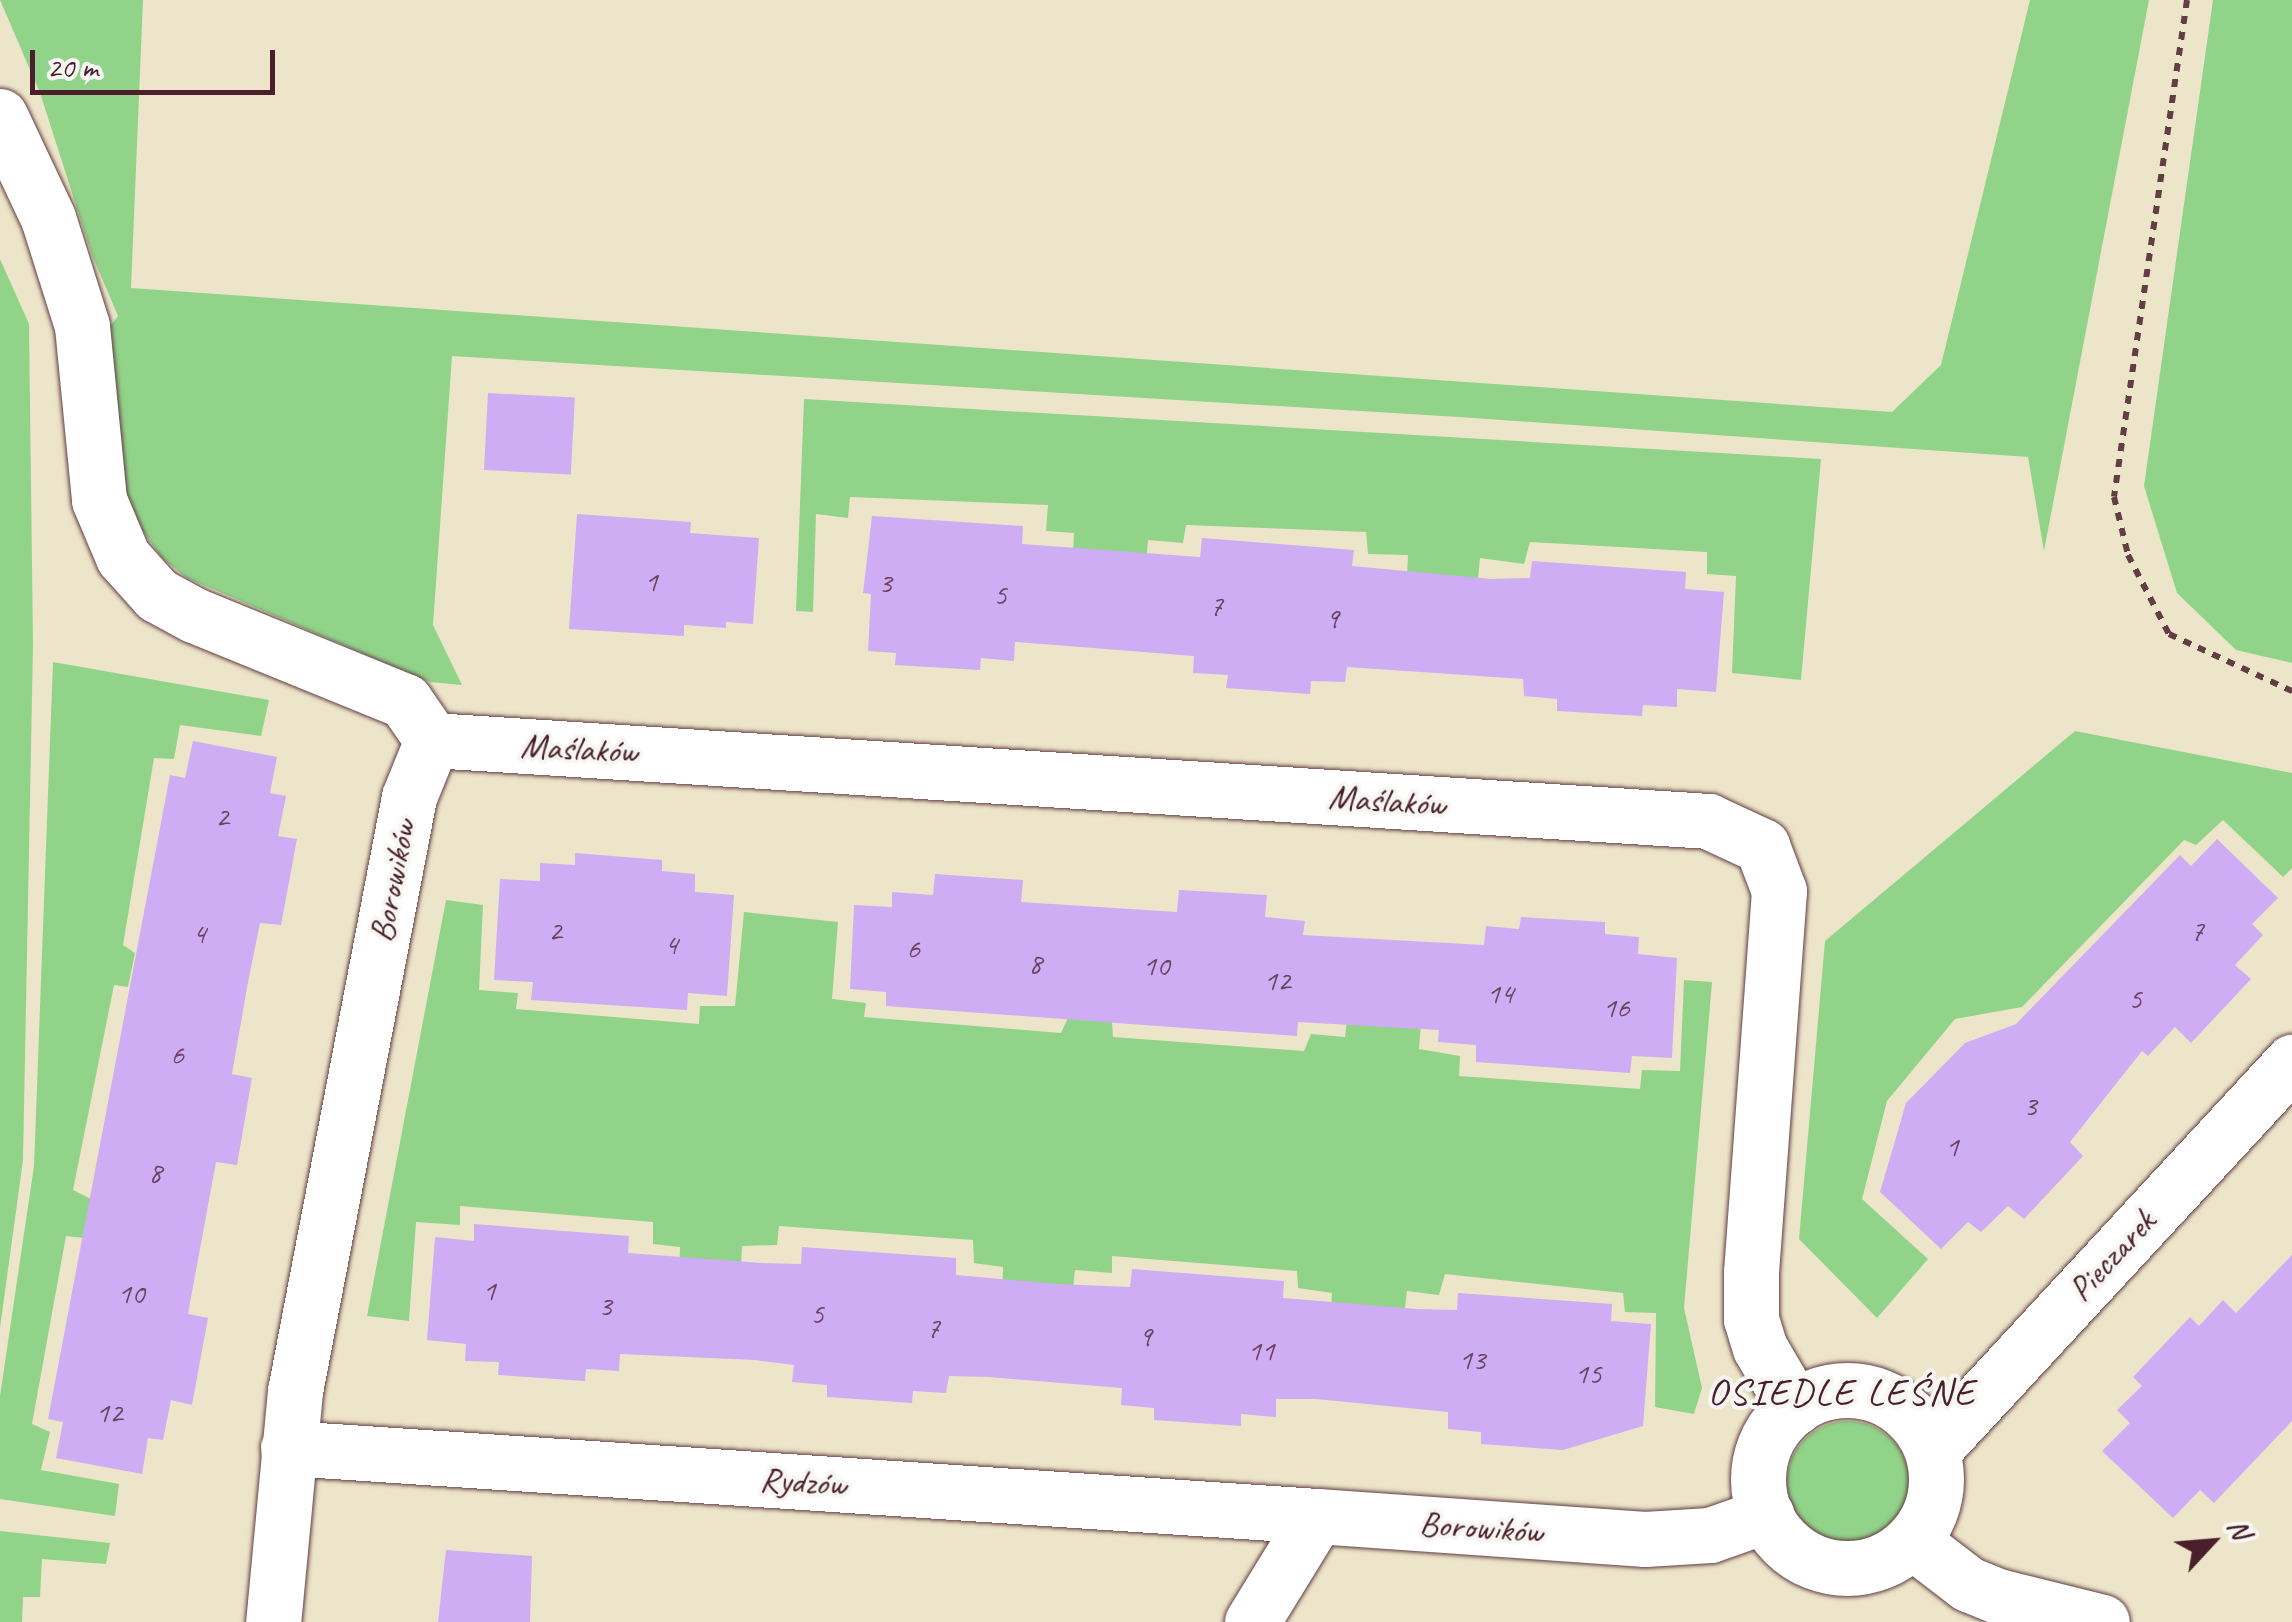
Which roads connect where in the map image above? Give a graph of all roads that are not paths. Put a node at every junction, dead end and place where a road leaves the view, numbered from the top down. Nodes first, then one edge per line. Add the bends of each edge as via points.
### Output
1 (0, 116) edge
2 (432, 740) junction
3 (2292, 1062) edge
4 (1795, 1408) junction
5 (288, 1448) junction
6 (1932, 1450) junction
7 (1767, 1515) junction
8 (1317, 1516) junction
9 (1912, 1541) junction
10 (273, 1622) edge
11 (1252, 1622) edge
12 (2102, 1622) edge

1 - 2 street via 48,218 82,326 98,500 123,557 157,594 194,614 405,701
2 - 4 street, Maślaków via 1708,822 1762,846 1779,892 1752,1318 1760,1348
2 - 5 street, Borowików via 409,796
3 - 6 street, Pieczarek
4 - 6 street via 1818,1395 1852,1390 1886,1398 1915,1420
4 - 7 street via 1766,1440 1758,1475
5 - 8 street, Rydzów
5 - 10 street, Borowików
6 - 9 street via 1938,1484 1928,1518
7 - 8 street, Borowików via 1710,1535 1645,1540
7 - 9 street via 1780,1540 1808,1560 1842,1569 1877,1564
8 - 11 street
9 - 12 street via 1968,1584

